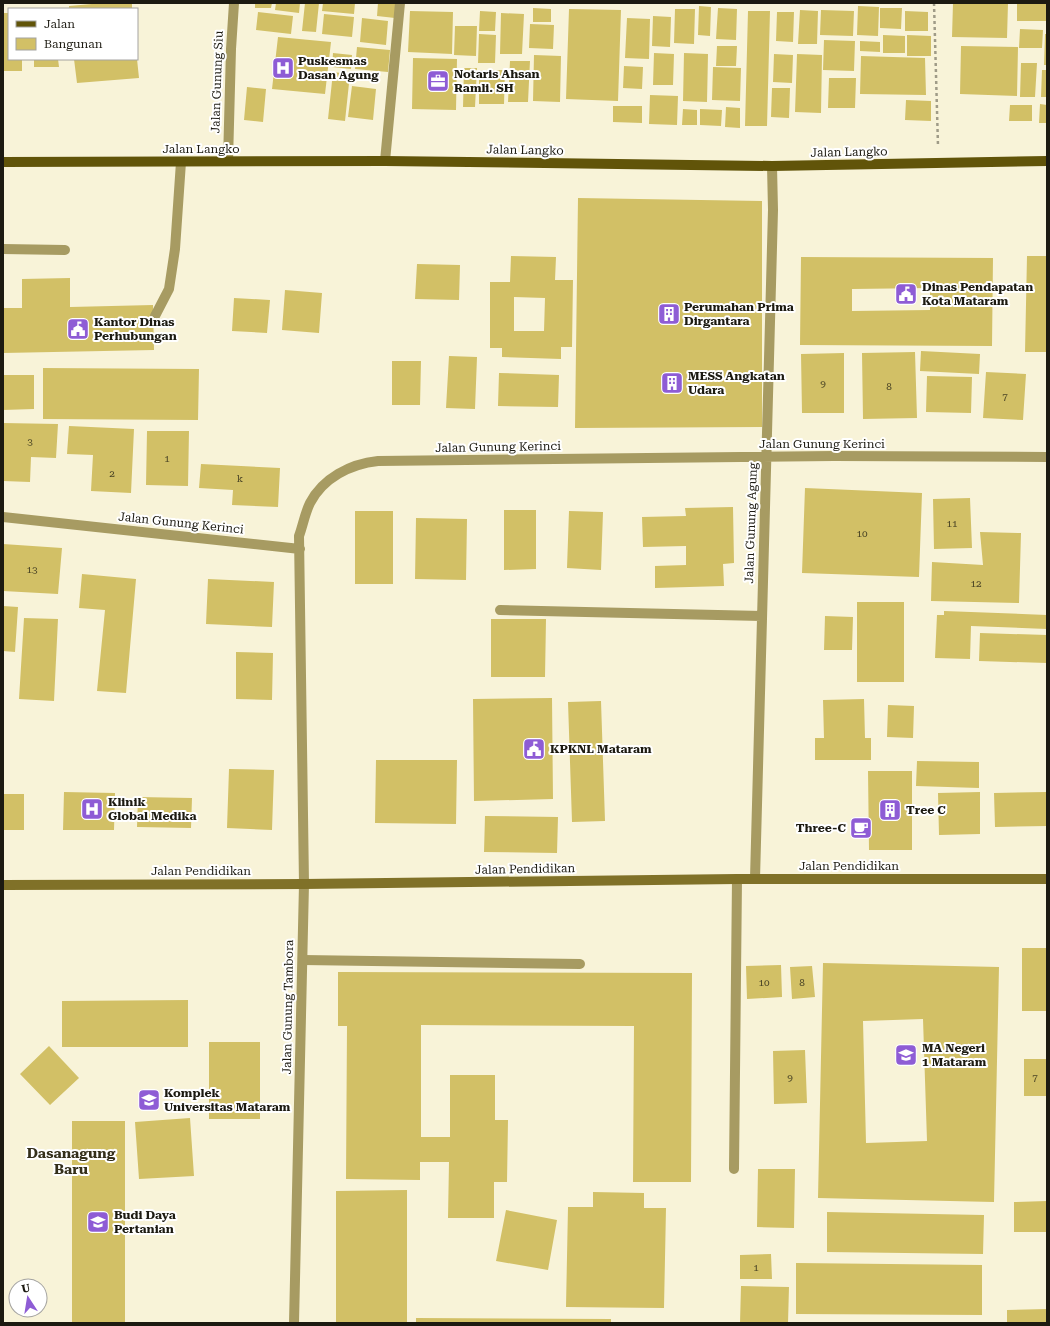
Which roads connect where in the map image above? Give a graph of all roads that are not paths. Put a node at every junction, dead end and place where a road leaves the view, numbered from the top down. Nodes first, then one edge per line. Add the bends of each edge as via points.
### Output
1 (234, 3) edge
2 (400, 3) edge
3 (385, 161) junction
4 (3, 162) edge
5 (181, 162) junction
6 (228, 162) junction
7 (1047, 162) edge
8 (772, 166) junction
9 (3, 249) edge
10 (66, 250) dead end
11 (155, 316) dead end
12 (766, 457) junction
13 (1047, 457) edge
14 (3, 517) edge
15 (300, 549) junction
16 (500, 610) dead end
17 (762, 616) junction
18 (737, 879) junction
19 (756, 880) junction
20 (1047, 880) edge
21 (304, 884) junction
22 (3, 885) edge
23 (303, 960) junction
24 (580, 964) dead end
25 (734, 1169) dead end
26 (294, 1323) edge

1 - 6 street, Jalan Gunung Siu
2 - 3 street
3 - 6 main road, Jalan Langko
3 - 8 main road, Jalan Langko
4 - 5 main road, Jalan Langko
5 - 6 main road, Jalan Langko
5 - 11 street via 175,249 169,289
7 - 8 main road, Jalan Langko
8 - 12 street, Jalan Gunung Agung via 774,210
9 - 10 street
12 - 13 street, Jalan Gunung Kerinci
12 - 15 street, Jalan Gunung Kerinci via 368,462 341,472 318,490 310,504 299,536
12 - 17 street, Jalan Gunung Agung
14 - 15 street, Jalan Gunung Kerinci
15 - 21 street, Jalan Gunung Tambora
16 - 17 street
17 - 19 street, Jalan Gunung Agung
18 - 19 main road, Jalan Pendidikan
18 - 21 main road, Jalan Pendidikan
18 - 25 street
19 - 20 main road, Jalan Pendidikan
21 - 22 main road, Jalan Pendidikan
21 - 23 street, Jalan Gunung Tambora
23 - 24 street
23 - 26 street, Jalan Gunung Tambora

